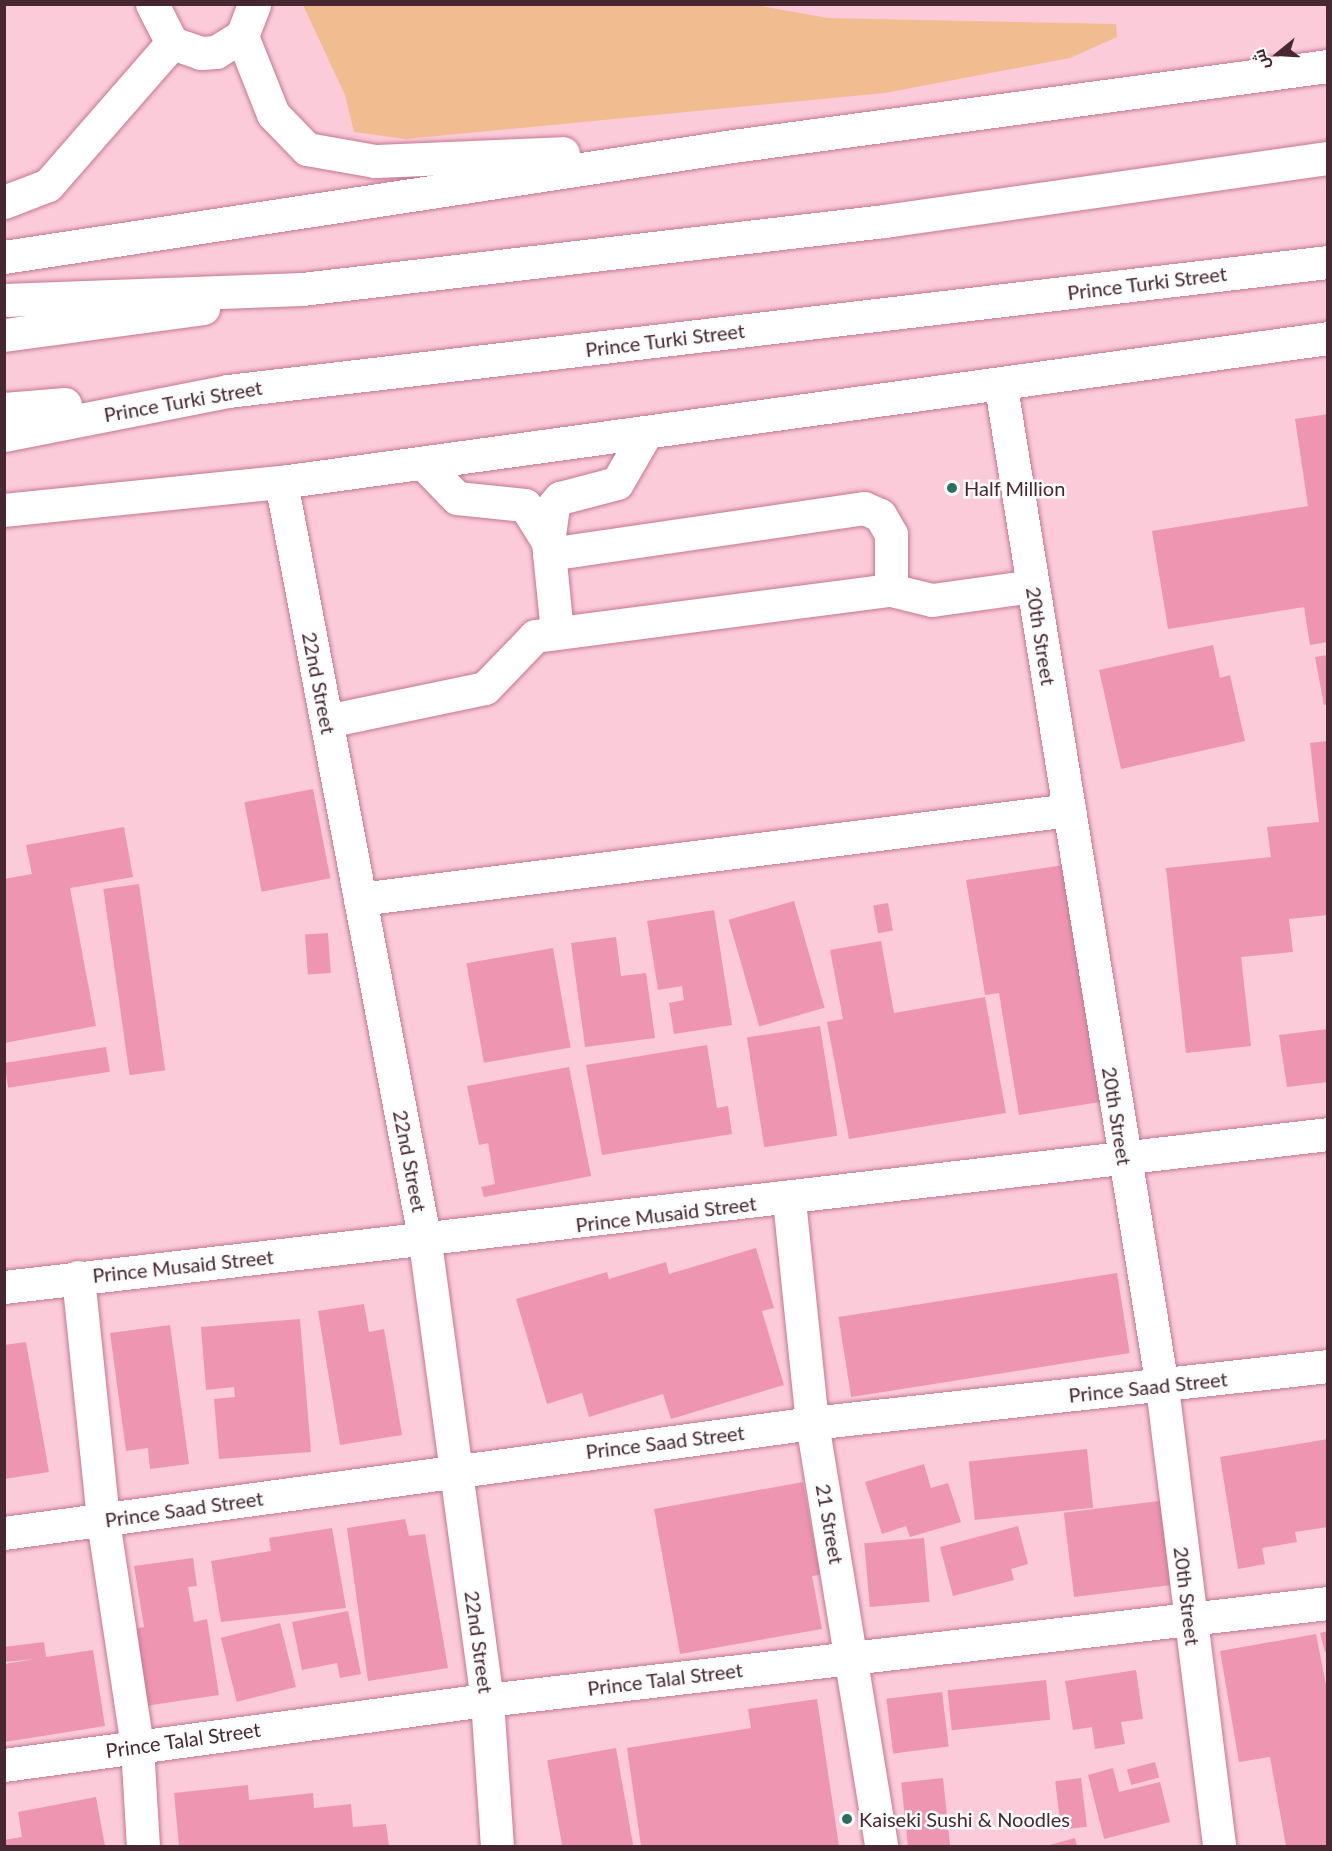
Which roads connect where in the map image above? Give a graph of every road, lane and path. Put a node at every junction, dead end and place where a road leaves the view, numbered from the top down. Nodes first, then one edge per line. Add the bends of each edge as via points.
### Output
1 (152, 4) edge
2 (254, 4) edge
3 (242, 36) junction
4 (172, 43) junction
5 (1328, 66) edge
6 (733, 146) junction
7 (1328, 158) edge
8 (4, 202) edge
9 (4, 257) edge
10 (1328, 262) edge
11 (302, 289) junction
12 (4, 300) edge
13 (4, 335) edge
14 (1328, 338) edge
15 (1001, 387) junction
16 (228, 391) junction
17 (4, 409) edge
18 (646, 433) junction
19 (4, 435) edge
20 (423, 463) junction
21 (281, 482) junction
22 (4, 510) edge
23 (549, 548) junction
24 (1033, 586) junction
25 (891, 590) junction
26 (557, 632) junction
27 (327, 721) junction
28 (1069, 810) junction
29 (360, 899) junction
30 (1328, 1134) edge
31 (1124, 1155) junction
32 (789, 1200) junction
33 (425, 1242) junction
34 (78, 1277) junction
35 (4, 1287) edge
36 (1328, 1366) edge
37 (1162, 1387) junction
38 (812, 1423) junction
39 (456, 1470) junction
40 (103, 1521) junction
41 (4, 1533) edge
42 (1328, 1604) edge
43 (1190, 1620) junction
44 (853, 1658) junction
45 (487, 1700) junction
46 (137, 1746) junction
47 (4, 1765) edge
48 (143, 1846) edge
49 (497, 1846) edge
50 (881, 1846) edge
51 (1219, 1846) edge

1 - 4 street
2 - 3 street
3 - 4 street via 216,52 186,50
3 - 6 street via 273,114 307,149 375,161
4 - 8 street via 48,184
5 - 6 street
6 - 9 street
7 - 11 street via 884,221
10 - 16 street, Prince Turki Street
11 - 12 street
11 - 13 street via 146,320
14 - 15 street
15 - 18 street
15 - 24 street, 20th Street
16 - 17 street
16 - 19 street, Prince Turki Street
18 - 20 street
18 - 23 street via 618,483 560,498 553,506
20 - 21 street
20 - 23 street via 457,498 525,505
21 - 22 street
21 - 27 street, 22nd Street
23 - 25 street via 864,508 880,514 891,534
23 - 26 street
24 - 25 street via 932,600
24 - 28 street, 20th Street
25 - 26 street
26 - 27 street via 534,636 485,688
27 - 29 street, 22nd Street
28 - 29 street
28 - 31 street, 20th Street
29 - 33 street, 22nd Street
30 - 31 street, Prince Musaid Street
31 - 32 street, Prince Musaid Street
31 - 37 street, 20th Street
32 - 33 street, Prince Musaid Street
32 - 38 street, 21 Street
33 - 34 street, Prince Musaid Street
33 - 39 street, 22nd Street
34 - 35 street, Prince Musaid Street
34 - 40 street
36 - 37 street, Prince Saad Street
37 - 38 street, Prince Saad Street
37 - 43 street, 20th Street
38 - 39 street, Prince Saad Street
38 - 44 street, 21 Street
39 - 40 street, Prince Saad Street
39 - 45 street, 22nd Street
40 - 41 street, Prince Saad Street
40 - 46 street
42 - 43 street, Prince Talal Street
43 - 44 street, Prince Talal Street
43 - 51 street, 20th Street
44 - 45 street, Prince Talal Street
44 - 50 street, 21 Street
45 - 46 street, Prince Talal Street
45 - 49 street, 22nd Street
46 - 47 street, Prince Talal Street
46 - 48 street

